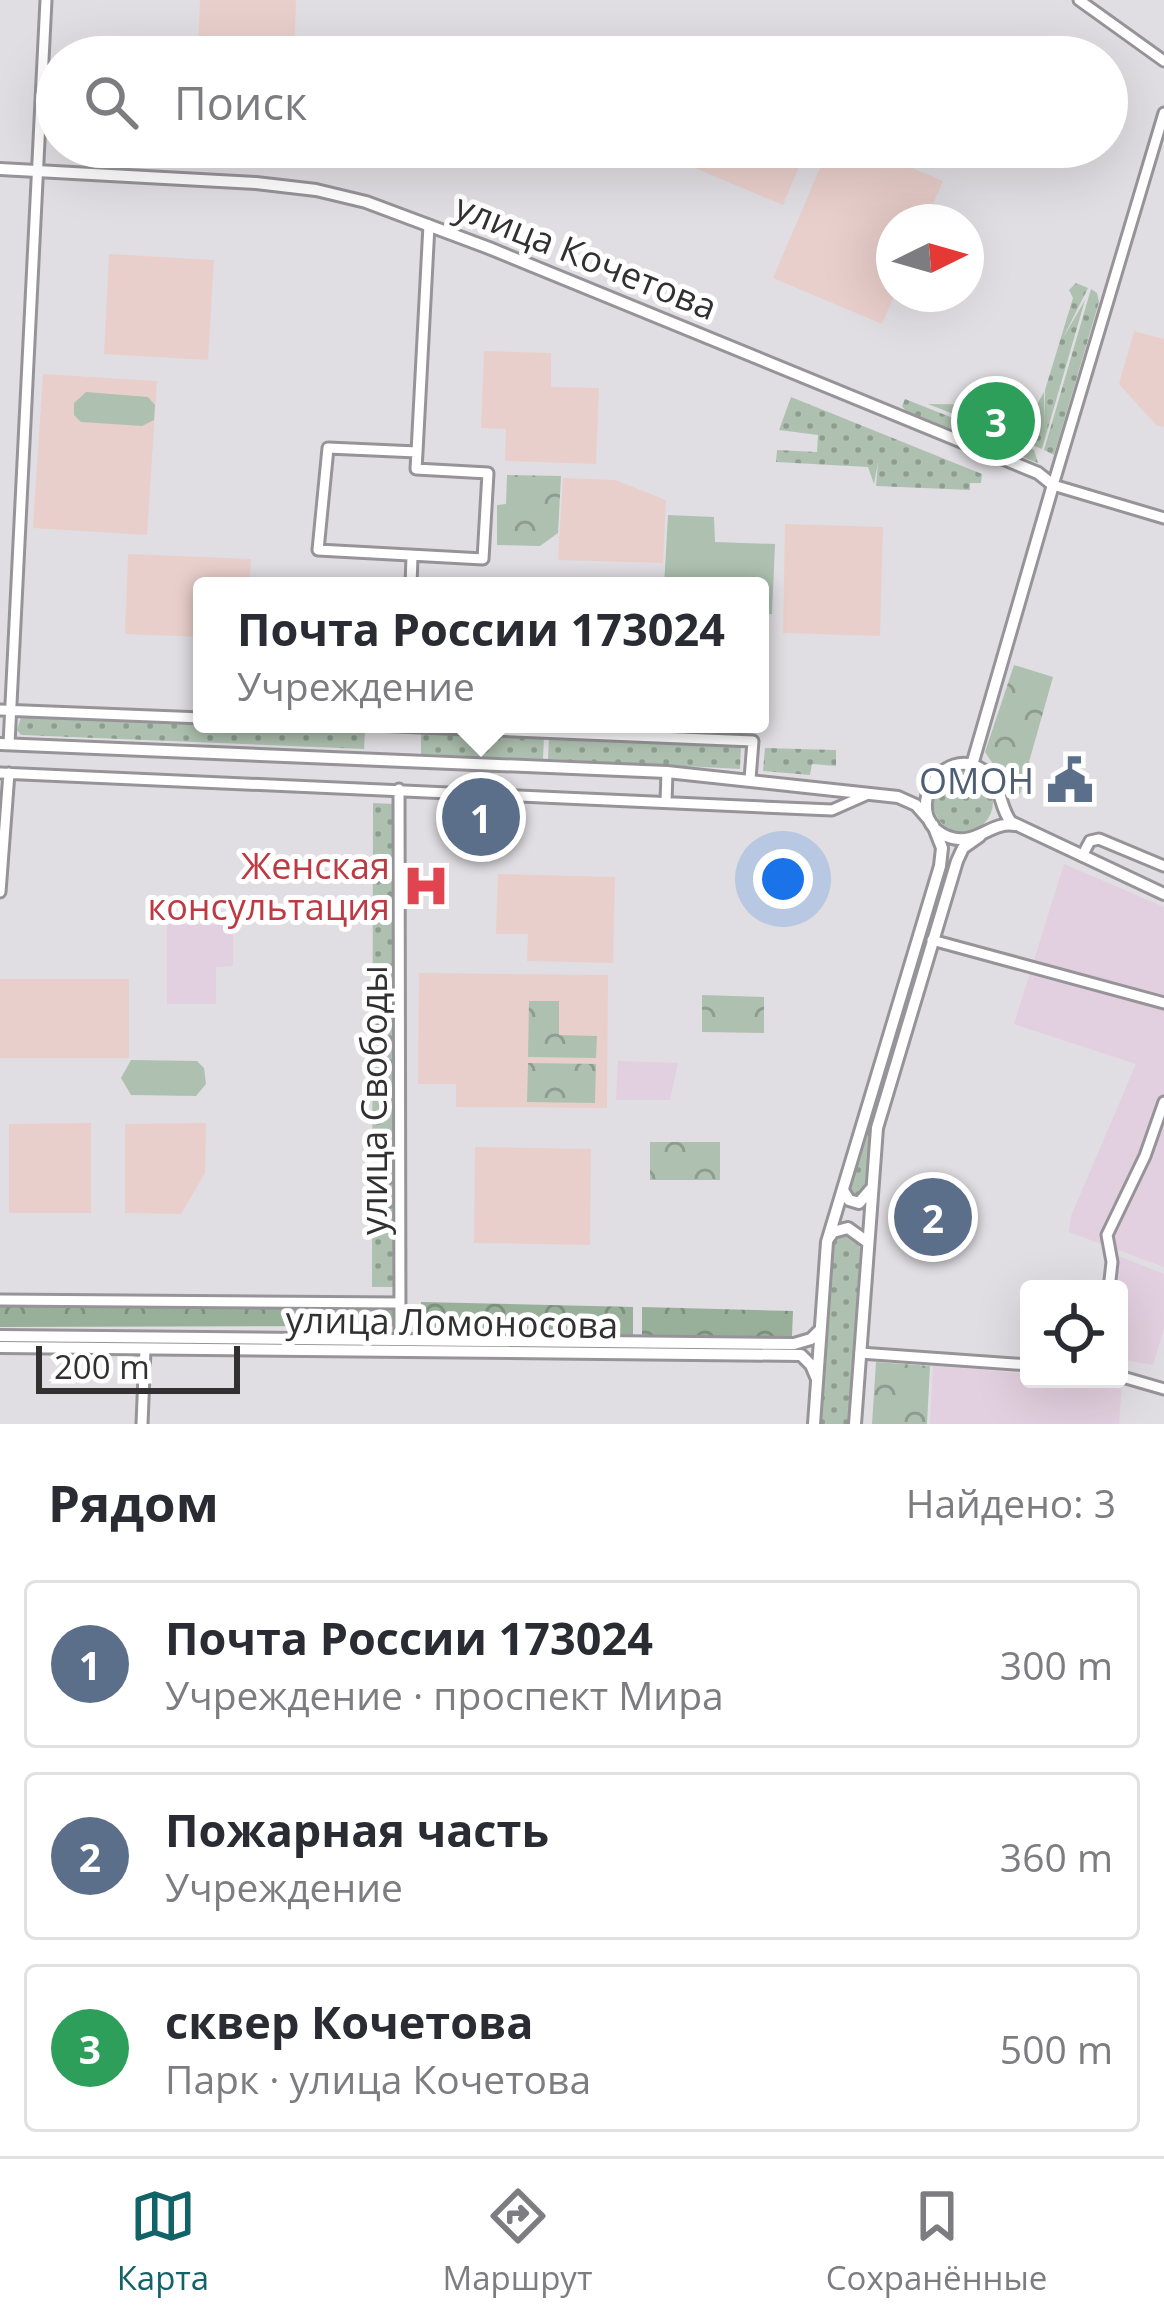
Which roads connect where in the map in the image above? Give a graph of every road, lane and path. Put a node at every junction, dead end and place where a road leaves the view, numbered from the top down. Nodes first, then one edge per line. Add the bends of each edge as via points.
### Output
1 (46, 0) edge
2 (1079, 0) edge
3 (44, 36) edge
4 (1164, 61) edge
5 (1164, 113) edge
6 (37, 168) edge
7 (0, 169) edge
8 (37, 172) junction
9 (429, 225) junction
10 (417, 452) junction
11 (1053, 485) junction
12 (1164, 518) edge
13 (412, 556) junction
14 (411, 577) edge
15 (5, 711) edge
16 (193, 718) edge
17 (568, 733) edge
18 (5, 744) edge
19 (139, 750) junction
20 (972, 765) junction
21 (668, 772) junction
22 (4, 773) edge
23 (935, 777) junction
24 (138, 778) junction
25 (750, 779) junction
26 (399, 789) junction
27 (999, 792) junction
28 (869, 793) junction
29 (891, 795) junction
30 (666, 802) junction
31 (932, 823) junction
32 (1015, 825) junction
33 (983, 834) junction
34 (1082, 856) junction
35 (1164, 866) edge
36 (0, 892) edge
37 (1164, 894) edge
38 (932, 940) junction
39 (1164, 1004) edge
40 (1164, 1102) edge
41 (871, 1185) junction
42 (843, 1186) junction
43 (827, 1242) junction
44 (867, 1248) junction
45 (1110, 1280) edge
46 (0, 1300) edge
47 (400, 1303) junction
48 (820, 1330) junction
49 (0, 1336) edge
50 (400, 1340) junction
51 (283, 1344) junction
52 (491, 1346) junction
53 (0, 1347) edge
54 (145, 1349) junction
55 (801, 1349) junction
56 (860, 1353) junction
57 (1020, 1364) edge
58 (817, 1378) junction
59 (1128, 1379) edge
60 (1164, 1389) edge
61 (142, 1424) edge
62 (814, 1424) edge
63 (855, 1424) edge

1 - 3 street
2 - 4 street
5 - 11 street
6 - 8 street
7 - 8 main road, улица Кочетова
8 - 9 main road, улица Кочетова via 291,186
8 - 15 street
9 - 10 street
9 - 11 main road, улица Кочетова
10 - 13 street via 416,470 488,473 483,559
10 - 13 street via 328,448 318,550
11 - 12 street
11 - 20 main road
13 - 14 street
15 - 16 street
15 - 18 street
17 - 25 street via 753,742
18 - 19 main road
19 - 21 main road
19 - 24 street
20 - 23 main road
20 - 27 main road
21 - 25 main road
21 - 30 street
22 - 24 street
22 - 36 street
23 - 29 main road via 916,792
23 - 31 main road via 926,795
24 - 26 street
25 - 28 main road
26 - 30 street
26 - 47 street, улица Свободы
27 - 32 main road
27 - 33 main road via 999,814
28 - 29 main road
28 - 30 street via 832,810
29 - 31 main road
31 - 33 main road via 951,838
31 - 42 main road via 940,866
32 - 33 main road
32 - 34 main road
33 - 38 main road via 958,856
34 - 35 street via 1100,839
34 - 37 main road
38 - 39 street
38 - 41 main road via 878,1121
40 - 45 street via 1107,1234
41 - 42 main road via 859,1202 849,1201
41 - 44 main road
42 - 43 main road
43 - 44 main road via 848,1228 862,1234
43 - 48 main road
44 - 56 main road
46 - 47 street
47 - 50 street, улица Свободы
48 - 55 main road
48 - 58 main road
49 - 51 main road, улица Ломоносова
50 - 51 main road, улица Ломоносова
50 - 52 main road, улица Ломоносова
51 - 52 main road, улица Ломоносова
51 - 54 main road, улица Ломоносова
52 - 55 main road, улица Ломоносова
53 - 54 main road, улица Ломоносова
54 - 61 street
55 - 58 main road
56 - 57 street
56 - 63 main road
58 - 62 main road
59 - 60 street

